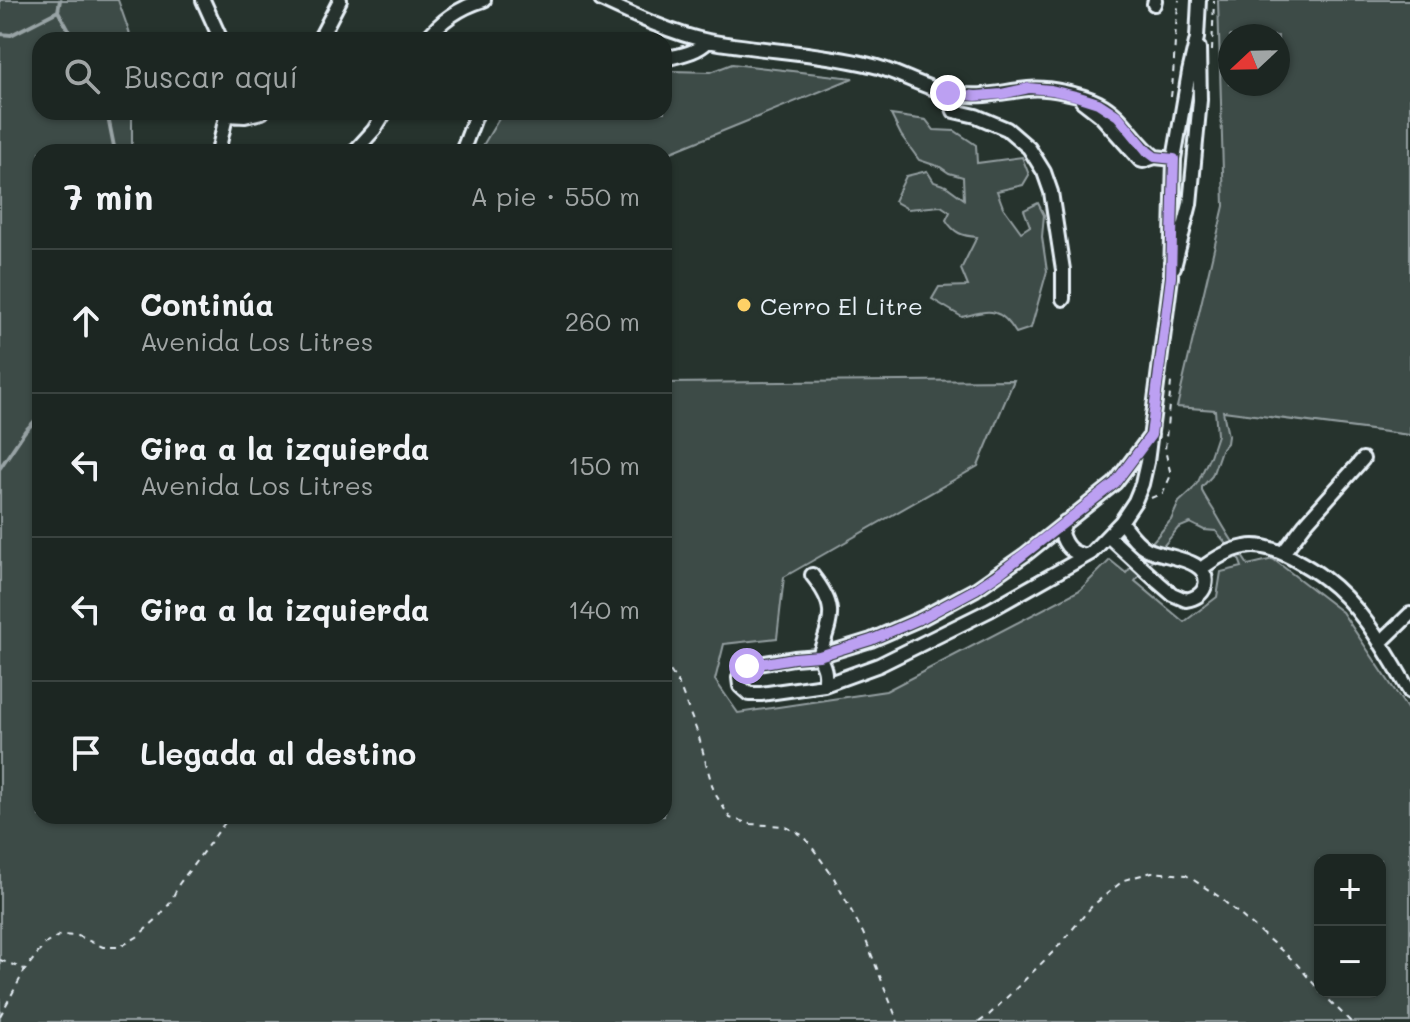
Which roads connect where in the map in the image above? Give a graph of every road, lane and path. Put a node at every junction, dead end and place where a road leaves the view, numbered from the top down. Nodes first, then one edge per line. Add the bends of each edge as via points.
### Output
1 (203, 0) edge
2 (340, 0) edge
3 (484, 0) edge
4 (601, 0) edge
5 (1179, 0) edge
6 (1199, 0) edge
7 (217, 32) edge
8 (323, 32) edge
9 (434, 32) edge
10 (1197, 38) junction
11 (708, 41) junction
12 (672, 57) edge
13 (948, 93) junction
14 (1185, 98) junction
15 (1200, 100) junction
16 (1170, 106) dead end
17 (226, 120) edge
18 (380, 120) edge
19 (474, 120) edge
20 (220, 144) edge
21 (361, 144) edge
22 (465, 144) edge
23 (1174, 159) junction
24 (1178, 228) junction
25 (1063, 299) dead end
26 (1151, 435) junction
27 (1363, 459) dead end
28 (1115, 483) junction
29 (1135, 501) junction
30 (1065, 522) junction
31 (1121, 522) junction
32 (1108, 536) junction
33 (1283, 553) junction
34 (1086, 556) junction
35 (1201, 569) junction
36 (812, 575) dead end
37 (1410, 614) edge
38 (1380, 643) junction
39 (819, 656) junction
40 (672, 674) edge
41 (824, 685) junction
42 (1410, 692) edge
43 (224, 824) edge
44 (0, 960) edge
45 (25, 970) junction
46 (1314, 985) edge
47 (1326, 998) edge
48 (0, 1016) edge
49 (898, 1022) edge
50 (979, 1022) edge
51 (1351, 1022) edge

1 - 7 street
2 - 8 street
3 - 9 street via 448,17
4 - 11 street
5 - 16 path
6 - 10 street
10 - 14 street
10 - 15 street
11 - 12 street
11 - 13 street via 872,65
13 - 23 street via 976,96 1029,88 1076,96 1118,116 1155,157
13 - 25 street via 954,111 1007,129 1029,148 1044,172 1063,270
14 - 15 street
14 - 23 street
15 - 24 street via 1190,204
17 - 20 street
18 - 21 street
19 - 22 street
23 - 24 street
24 - 26 street
26 - 28 street
26 - 29 street
27 - 33 street
28 - 29 street via 1131,491
28 - 30 street
29 - 31 street
30 - 34 street via 1061,533 1067,548
30 - 39 street via 950,604 871,640
31 - 32 street
31 - 35 street via 1145,548 1194,562
32 - 34 street
32 - 35 street via 1172,594 1186,600 1198,597 1204,588
33 - 35 street via 1247,546
33 - 38 street via 1326,578
34 - 41 street via 879,665
36 - 39 street via 831,605
37 - 38 street
38 - 42 street
39 - 41 street
39 - 41 street via 747,666 741,671 740,686 749,694 761,694
40 - 49 path via 698,734 714,792 730,818 784,826 804,836 863,933
43 - 45 path via 170,903 137,937 120,947 103,947 60,935 45,944
44 - 45 path
45 - 48 path
46 - 50 path via 1218,896 1186,875 1152,872 1124,880 1092,906 1056,949
47 - 51 path

